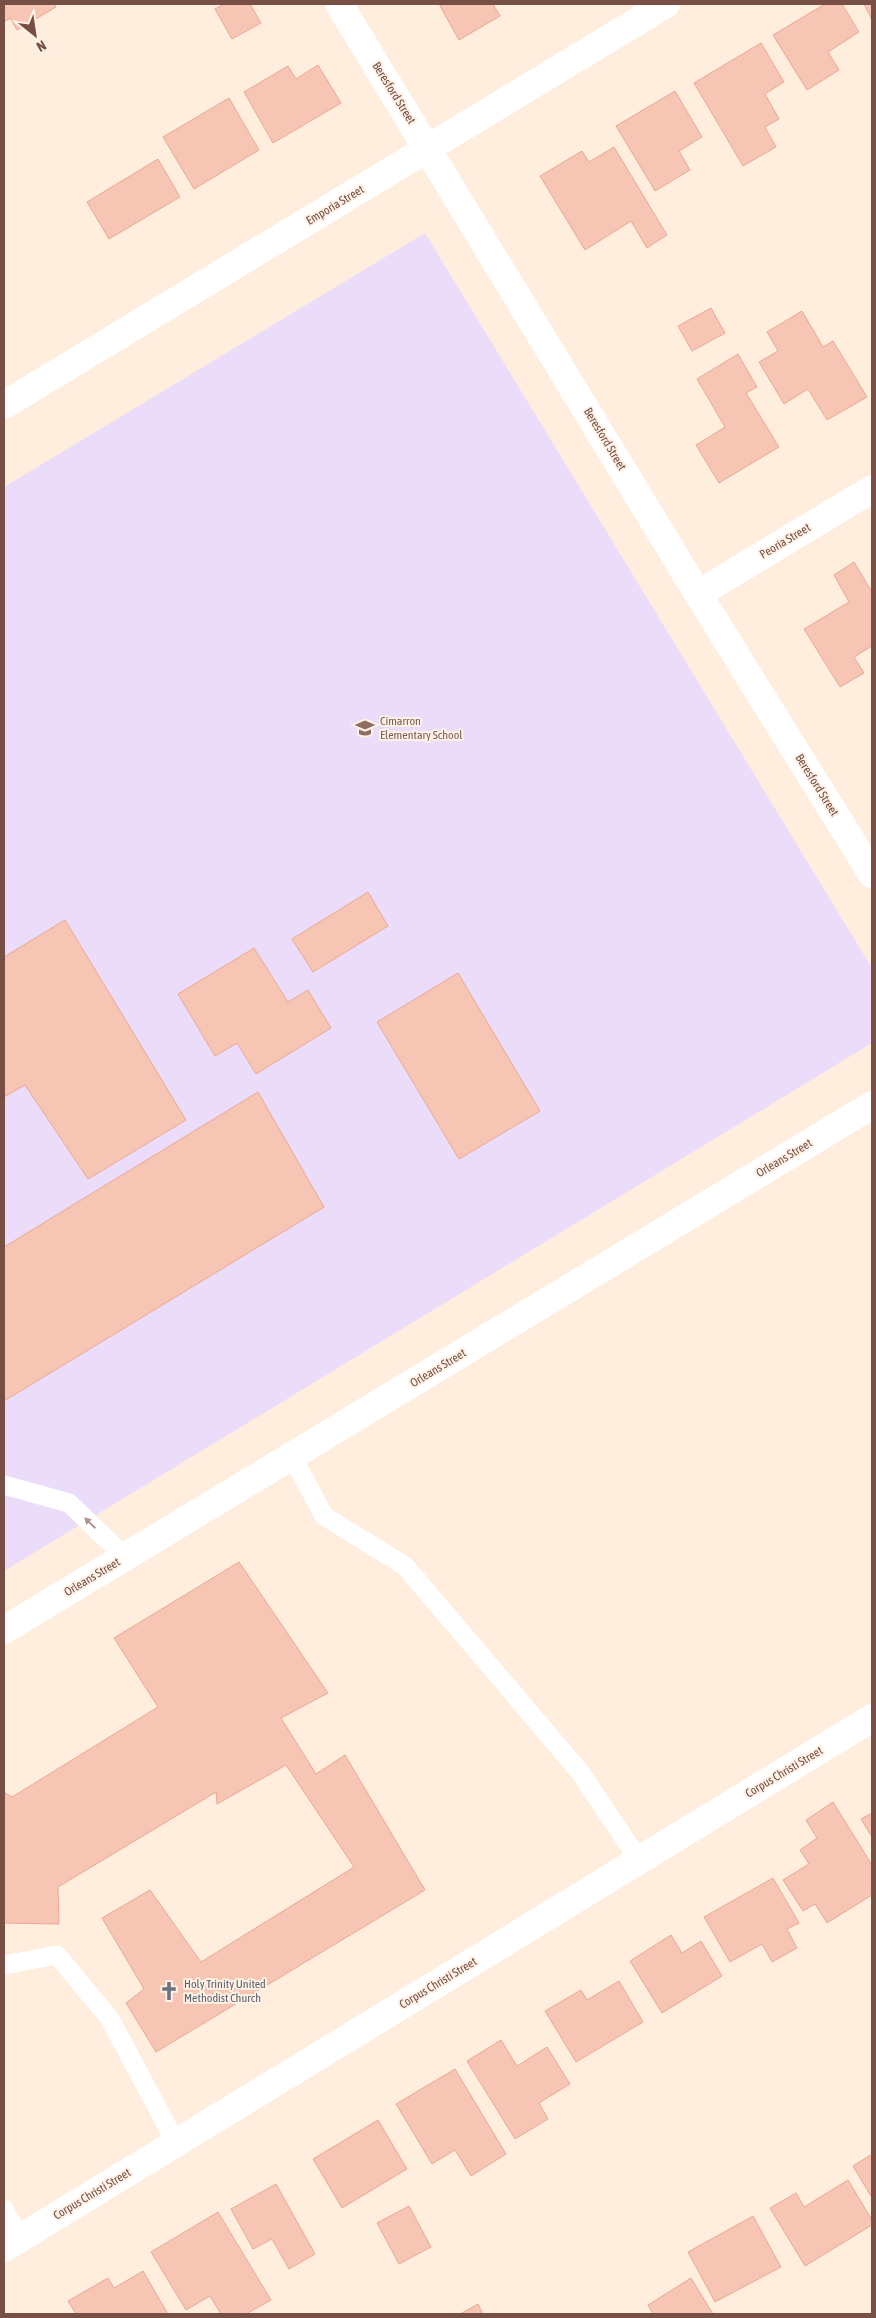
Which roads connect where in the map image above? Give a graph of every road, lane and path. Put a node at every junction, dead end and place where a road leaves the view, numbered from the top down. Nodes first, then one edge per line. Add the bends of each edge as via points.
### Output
1 (339, 4) edge
2 (666, 4) edge
3 (429, 149) junction
4 (4, 405) edge
5 (872, 488) edge
6 (698, 594) junction
7 (872, 874) edge
8 (872, 1105) edge
9 (292, 1456) junction
10 (4, 1485) edge
11 (125, 1557) junction
12 (4, 1630) edge
13 (872, 1718) edge
14 (639, 1860) junction
15 (4, 1965) edge
16 (176, 2143) junction
17 (4, 2208) edge
18 (12, 2243) edge

1 - 3 street, Beresford Street
2 - 3 street, Emporia Street
3 - 4 street, Emporia Street
3 - 6 street, Beresford Street
5 - 6 street, Peoria Street
6 - 7 street, Beresford Street
8 - 9 street, Orleans Street
9 - 11 street, Orleans Street
9 - 14 lane via 324,1516 405,1566 580,1772
11 -> 10 lane via 69,1503
11 - 12 street, Orleans Street
13 - 14 street, Corpus Christi Street
14 - 16 street, Corpus Christi Street
15 - 16 lane via 57,1955 110,2020
16 - 18 street, Corpus Christi Street
17 - 18 lane

